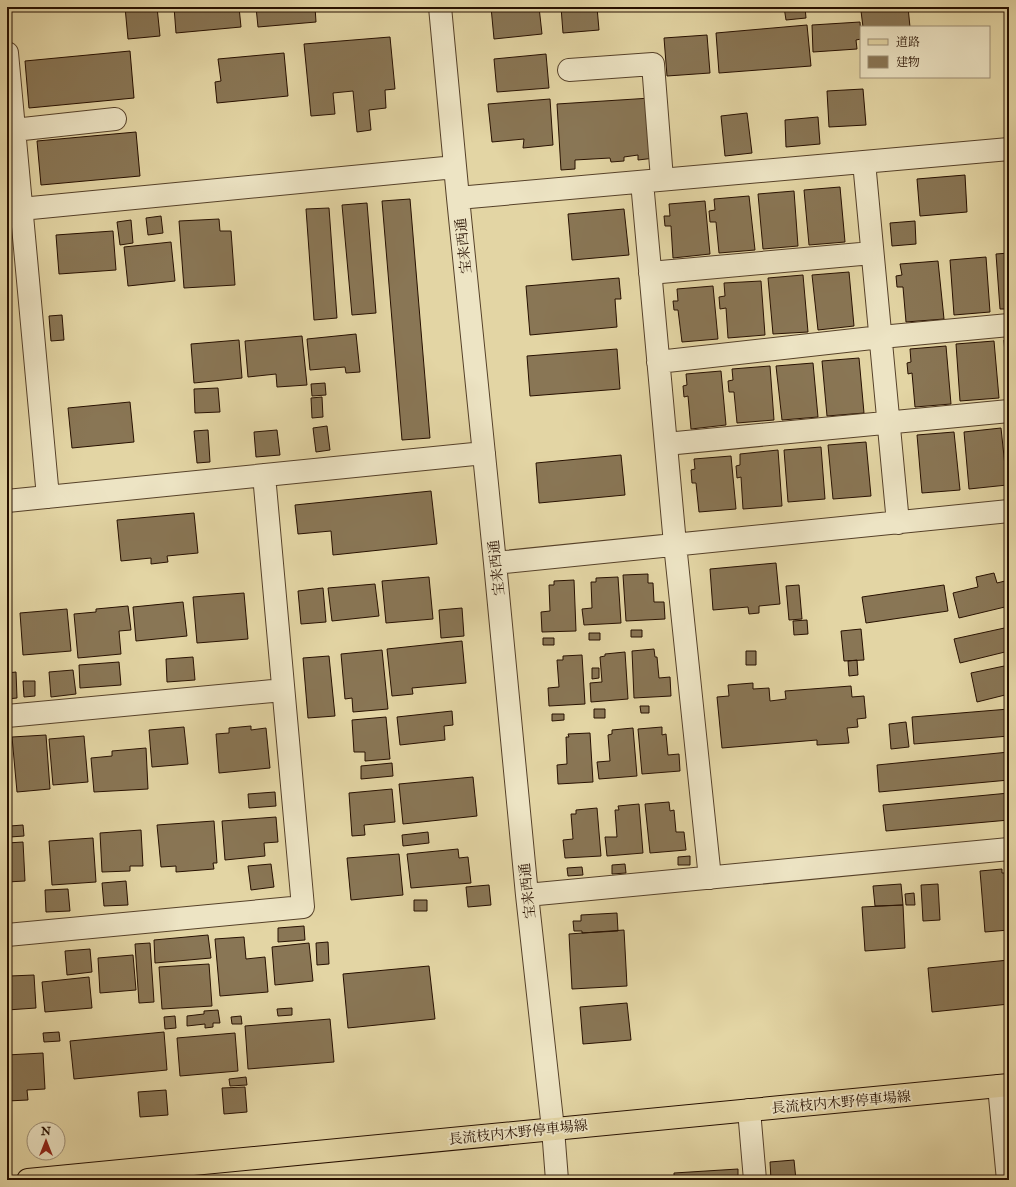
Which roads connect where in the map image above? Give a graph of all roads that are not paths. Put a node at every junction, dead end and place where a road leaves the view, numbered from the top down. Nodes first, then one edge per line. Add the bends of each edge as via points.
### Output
1 (440, 7) edge
2 (7, 53) edge
3 (569, 70) dead end
4 (115, 119) dead end
5 (14, 130) junction
6 (1009, 149) edge
7 (864, 162) junction
8 (455, 167) junction
9 (652, 180) junction
10 (458, 198) junction
11 (21, 209) junction
12 (872, 254) junction
13 (650, 273) junction
14 (1009, 325) edge
15 (880, 337) junction
16 (658, 362) junction
17 (1009, 410) edge
18 (888, 423) junction
19 (666, 444) junction
20 (484, 453) junction
21 (264, 476) junction
22 (48, 497) junction
23 (7, 501) edge
24 (1009, 511) edge
25 (898, 523) junction
26 (675, 544) junction
27 (496, 563) junction
28 (283, 690) junction
29 (7, 716) edge
30 (1009, 849) edge
31 (710, 878) junction
32 (527, 896) junction
33 (7, 935) edge
34 (1004, 1086) edge
35 (749, 1110) junction
36 (553, 1129) junction
37 (1008, 1170) edge
38 (28, 1180) edge
39 (557, 1180) edge
40 (755, 1180) edge

1 - 8 street, 宝来西通
2 - 5 street
3 - 9 street via 653,64
4 - 5 street
5 - 11 street
6 - 7 street
7 - 9 street
7 - 12 street
8 - 10 street, 宝来西通
8 - 11 street
9 - 10 street
9 - 13 street
10 - 20 street, 宝来西通
11 - 22 street
12 - 13 street
12 - 15 street
13 - 16 street
14 - 15 street
15 - 16 street
15 - 18 street
16 - 19 street
17 - 18 street
18 - 19 street
18 - 25 street
19 - 26 street
20 - 21 street
20 - 27 street, 宝来西通
21 - 22 street
21 - 28 street
22 - 23 street
24 - 25 street
25 - 26 street
26 - 27 street
26 - 31 street
27 - 32 street, 宝来西通
28 - 29 street
28 - 33 street via 303,907
30 - 31 street
31 - 32 street
32 - 36 street, 宝来西通
34 - 35 main road, 長流枝内木野停車場線
34 - 37 street
35 - 36 main road, 長流枝内木野停車場線
35 - 40 street
36 - 38 main road, 長流枝内木野停車場線
36 - 39 street, 宝来西通

